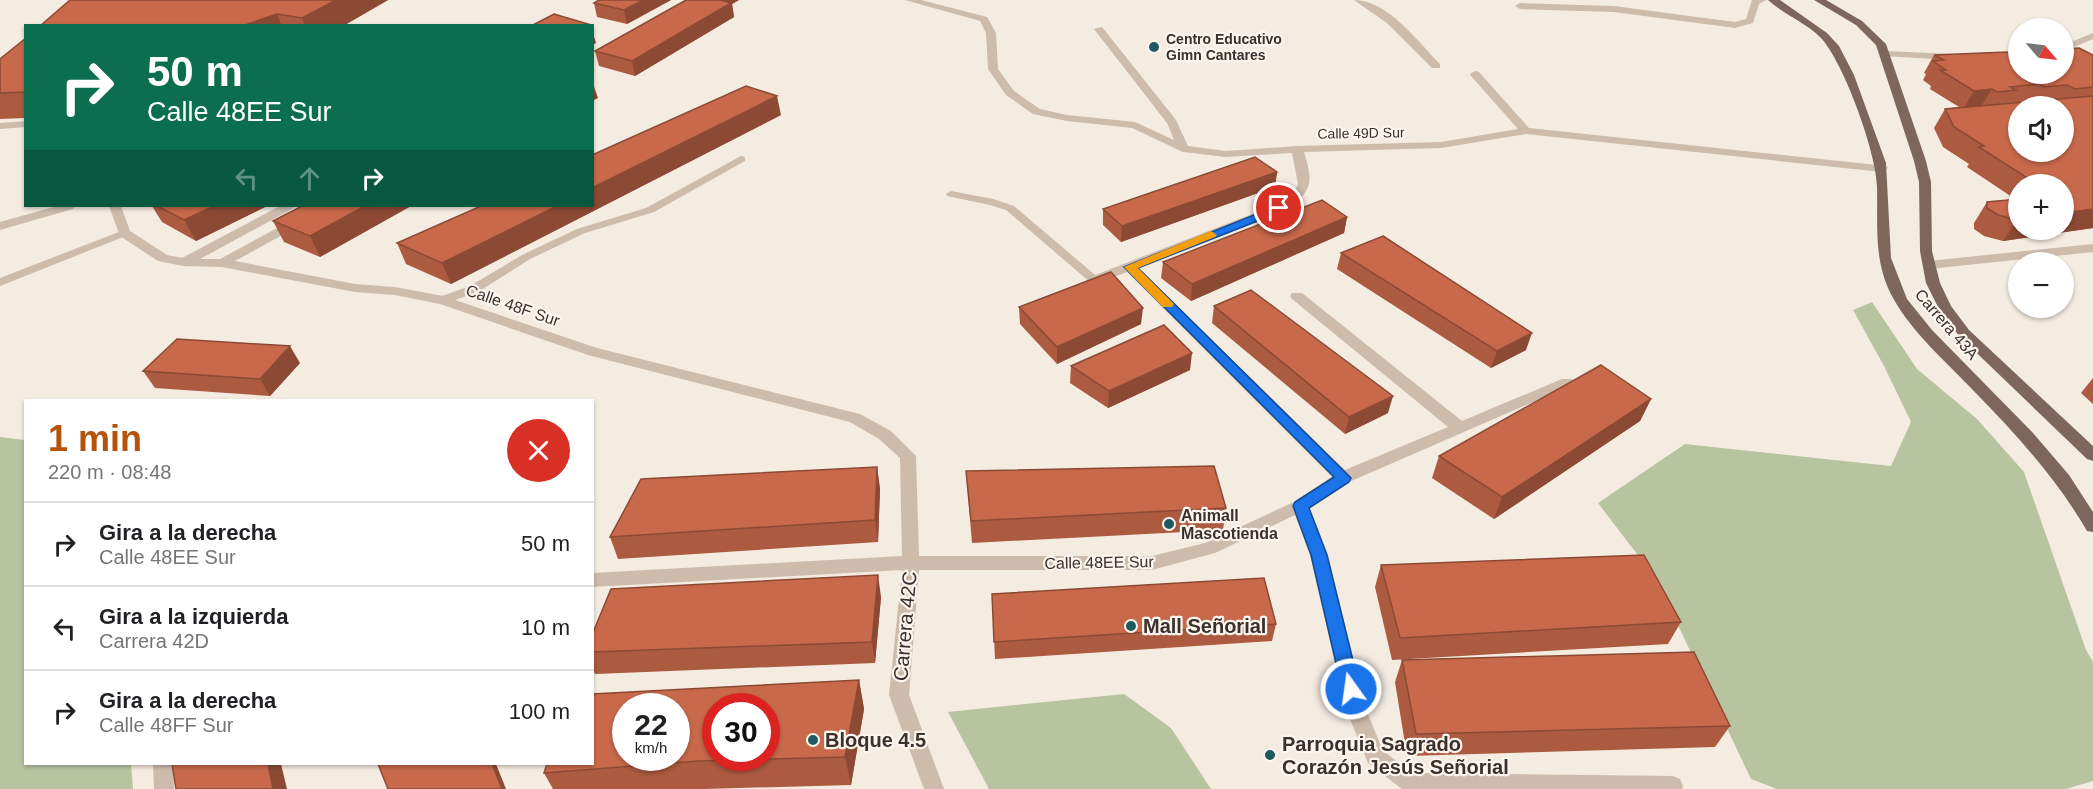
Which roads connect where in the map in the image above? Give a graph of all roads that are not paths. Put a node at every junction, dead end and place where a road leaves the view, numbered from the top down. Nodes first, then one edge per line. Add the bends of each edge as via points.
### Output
1 (910, 0) edge
2 (1359, 0) edge
3 (1761, 0) edge
4 (1773, 0) edge
5 (1819, 0) edge
6 (1520, 6) dead end
7 (1099, 29) dead end
8 (2093, 36) edge
9 (2074, 44) edge
10 (1885, 54) junction
11 (1968, 57) edge
12 (1436, 66) dead end
13 (1475, 74) dead end
14 (24, 124) edge
15 (0, 126) edge
16 (1526, 131) junction
17 (1183, 149) junction
18 (1297, 149) junction
19 (741, 159) dead end
20 (1881, 168) junction
21 (951, 194) dead end
22 (66, 207) edge
23 (115, 207) edge
24 (286, 207) edge
25 (324, 207) edge
26 (0, 226) edge
27 (123, 232) junction
28 (2093, 248) edge
29 (183, 262) junction
30 (222, 263) junction
31 (1929, 265) junction
32 (1130, 267) junction
33 (0, 282) edge
34 (1090, 282) joint
35 (1297, 296) dead end
36 (443, 300) junction
37 (1567, 382) edge
38 (1460, 428) junction
39 (2093, 455) edge
40 (908, 456) joint
41 (1344, 478) junction
42 (1300, 506) junction
43 (2093, 526) edge
44 (911, 563) junction
45 (594, 579) edge
46 (163, 765) edge
47 (1673, 786) dead end
48 (164, 789) edge
49 (934, 789) edge

1 - 17 street, Calle 49D Sur via 984,19 991,33 993,69 1010,93 1037,111 1135,125
2 - 12 street via 1388,17
3 - 6 street via 1755,2 1750,21 1735,25 1614,9
4 - 20 main road, Carrera 43A via 1821,30 1838,50
5 - 10 main road, Carrera 43A via 1859,23 1881,44
7 - 17 street via 1172,123
8 - 9 lane
10 - 11 lane
10 - 31 main road, Carrera 43A via 1925,183
13 - 16 street
14 - 15 street
16 - 18 street, Calle 49D Sur via 1441,145
16 - 20 street, Calle 49D Sur
17 - 18 street, Calle 49D Sur via 1226,154
18 - 32 street via 1305,175 1304,187 1296,199
19 - 36 lane via 657,206 581,231 526,257 474,289
20 - 43 main road, Carrera 43A via 1883,258 1896,291 1916,321 2049,460 2077,495
21 - 34 lane via 1010,208
22 - 26 street
23 - 27 street
24 - 29 street
25 - 30 street
27 - 29 street, Calle 48F Sur via 162,258
27 - 33 lane
28 - 31 street
29 - 30 street, Calle 48F Sur
30 - 36 street, Calle 48F Sur
31 - 39 main road, Carrera 43A via 1945,307 1964,333
32 - 34 street
32 - 41 street
35 - 38 street
36 - 40 street, Calle 48F Sur via 593,352 855,418 885,435
37 - 38 street, Calle 48EE Sur
38 - 41 street, Calle 48EE Sur
40 - 44 street, Carrera 42C
41 - 42 street, Calle 48EE Sur
42 - 44 street, Calle 48EE Sur via 1209,548 1152,563
42 - 47 street via 1319,555 1355,706 1375,757 1409,782
44 - 45 street, Calle 48EE Sur
44 - 49 street, Carrera 42C via 899,695
46 - 48 street

